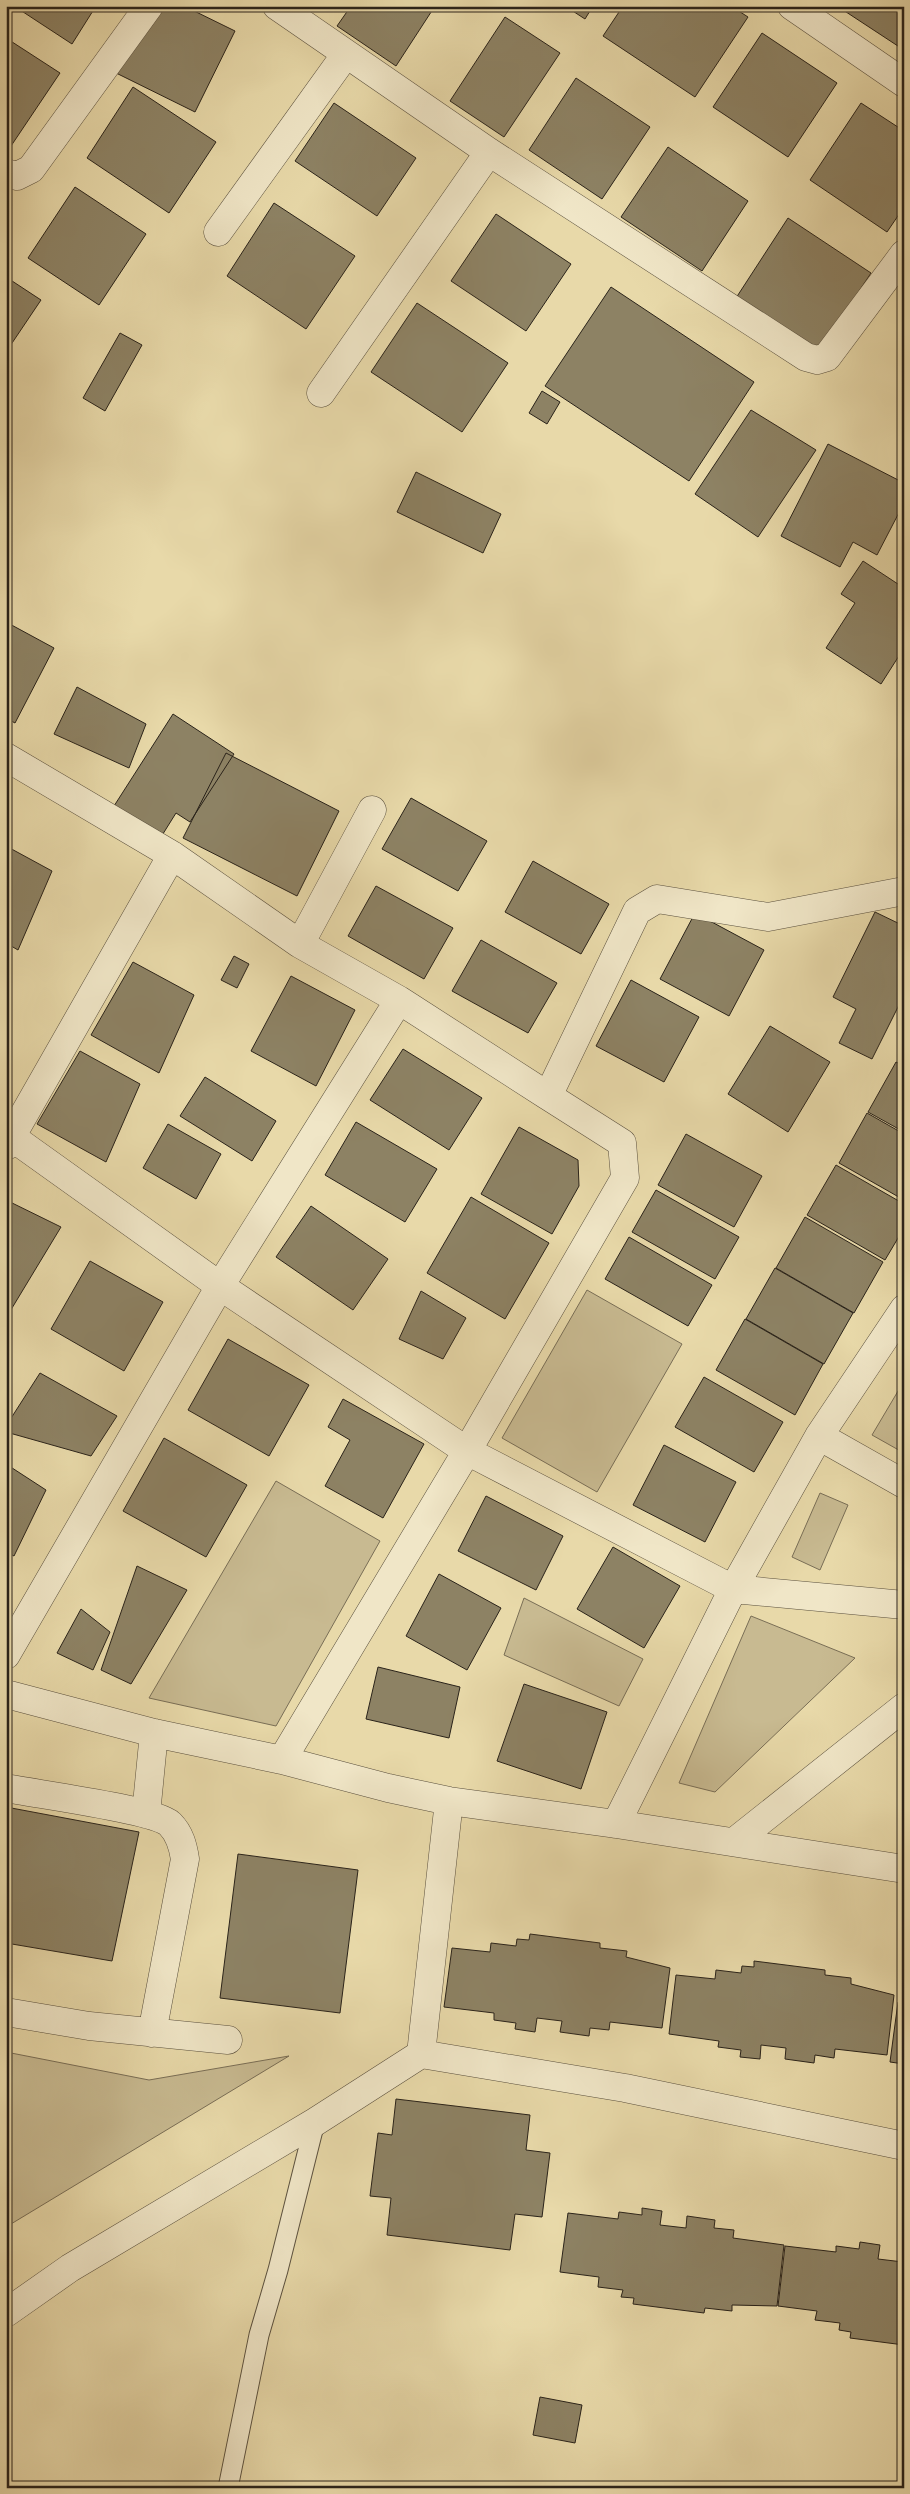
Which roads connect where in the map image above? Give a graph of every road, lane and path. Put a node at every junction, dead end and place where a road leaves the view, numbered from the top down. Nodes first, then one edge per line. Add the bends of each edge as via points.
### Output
1 (149, 6) edge
2 (277, 6) edge
3 (792, 6) edge
4 (346, 54) junction
5 (904, 82) edge
6 (489, 152) junction
7 (6, 173) edge
8 (218, 232) dead end
9 (904, 254) edge
10 (321, 393) dead end
11 (6, 757) edge
12 (372, 810) dead end
13 (172, 855) junction
14 (904, 891) edge
15 (300, 944) junction
16 (399, 1000) junction
17 (548, 1096) junction
18 (8, 1138) edge
19 (220, 1286) junction
20 (904, 1309) edge
21 (819, 1436) junction
22 (467, 1452) junction
23 (904, 1484) edge
24 (733, 1589) junction
25 (904, 1605) edge
26 (6, 1655) edge
27 (6, 1694) edge
28 (904, 1707) edge
29 (154, 1733) junction
30 (282, 1760) junction
31 (6, 1788) edge
32 (449, 1801) junction
33 (146, 1814) junction
34 (616, 1824) junction
35 (734, 1842) junction
36 (904, 1869) edge
37 (6, 2012) edge
38 (152, 2033) junction
39 (228, 2040) dead end
40 (420, 2054) junction
41 (315, 2122) junction
42 (904, 2146) edge
43 (6, 2313) edge
44 (228, 2488) edge

1 - 7 street via 31,168 17,176
2 - 4 street
3 - 5 street
4 - 6 street
4 - 8 street
6 - 9 street via 806,357 817,360 827,357
6 - 10 street
11 - 13 street
12 - 15 street
13 - 15 street
13 - 18 street
14 - 17 street via 768,917 657,899 637,911
15 - 16 street
16 - 17 street
16 - 19 street
17 - 22 street via 622,1143 625,1178
18 - 19 street
19 - 22 street
19 - 26 street
20 - 21 street
21 - 23 street
21 - 24 street
22 - 24 street
22 - 30 street
24 - 25 street
24 - 34 street
27 - 29 street
28 - 35 street
29 - 30 street
29 - 33 street
30 - 32 street
31 - 33 street
32 - 34 street
32 - 40 street
33 - 38 street via 170,1824 183,1845 185,1858
34 - 35 street
35 - 36 street
37 - 38 street
38 - 39 street
40 - 41 street
40 - 42 street via 625,2088
41 - 43 street via 70,2268
41 - 44 lane via 259,2335

